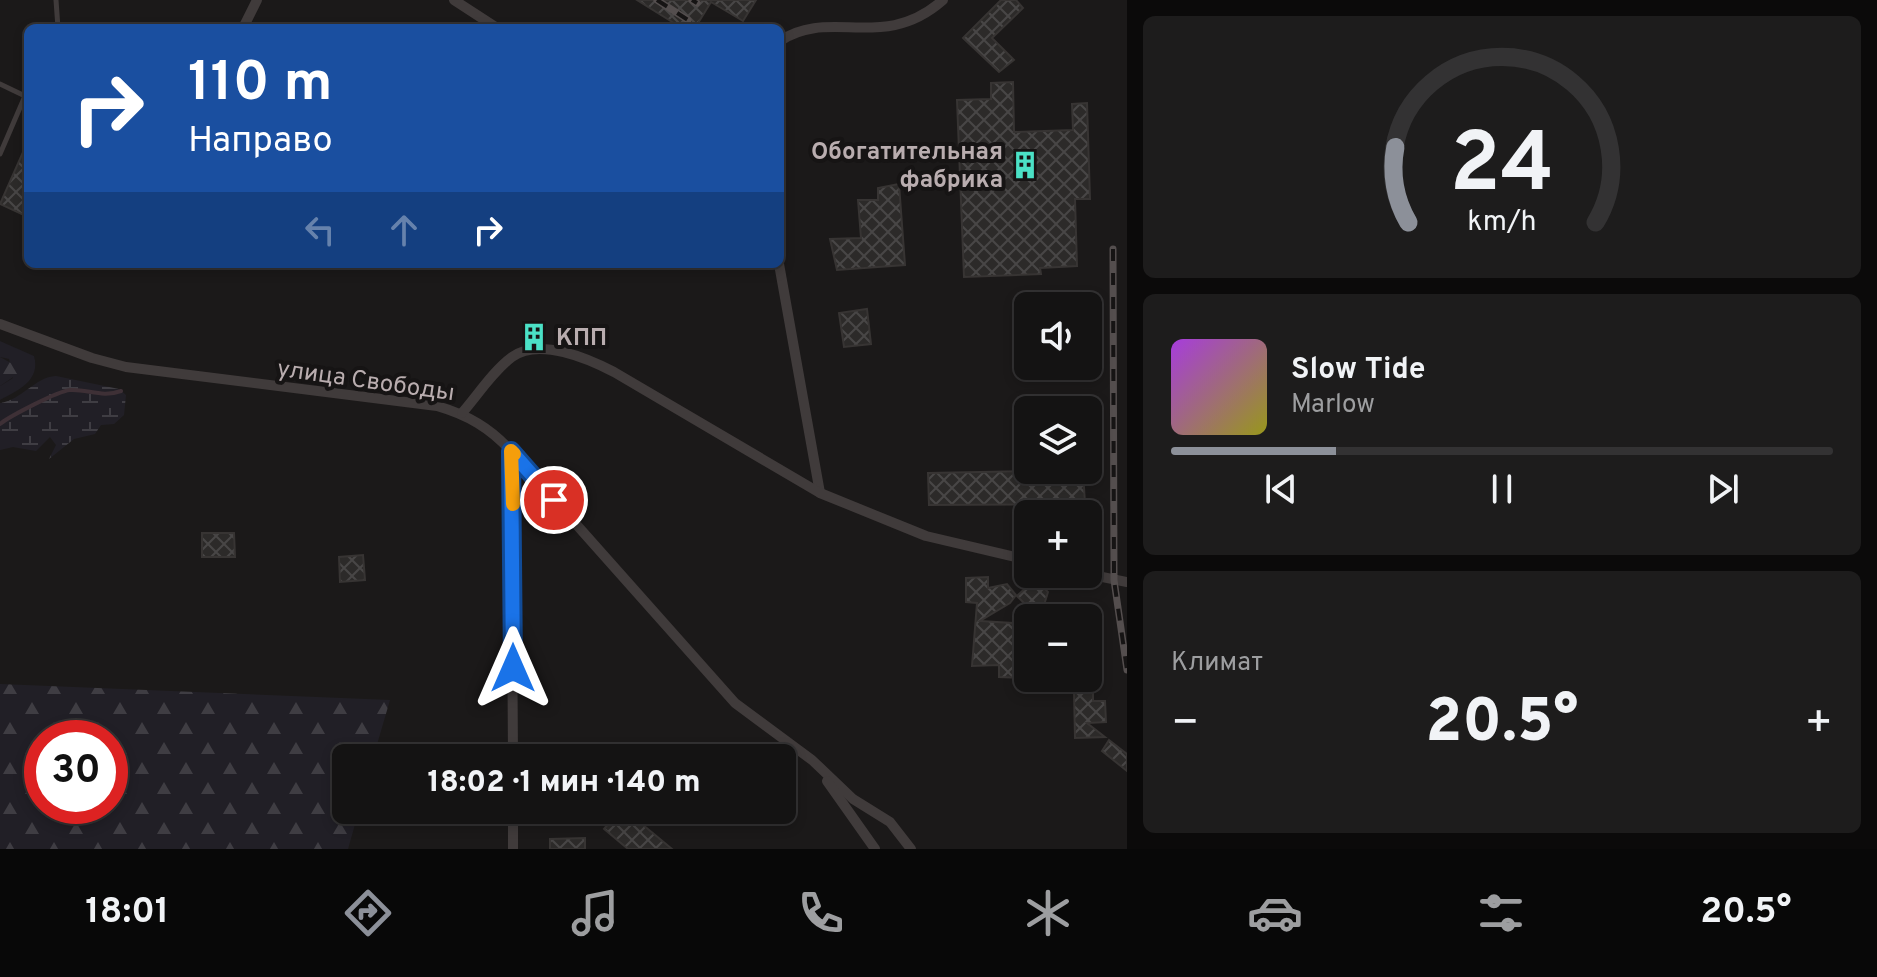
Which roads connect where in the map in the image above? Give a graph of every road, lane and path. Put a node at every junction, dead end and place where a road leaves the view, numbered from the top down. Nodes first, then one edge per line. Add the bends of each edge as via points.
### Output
1 (56, 0) edge
2 (257, 0) edge
3 (454, 0) edge
4 (943, 0) edge
5 (58, 24) edge
6 (245, 24) edge
7 (491, 24) edge
8 (784, 39) edge
9 (0, 84) edge
10 (24, 92) edge
11 (24, 100) edge
12 (0, 154) edge
13 (780, 268) edge
14 (0, 324) edge
15 (462, 413) junction
16 (511, 451) junction
17 (820, 493) junction
18 (1014, 557) edge
19 (1102, 577) edge
20 (1127, 582) edge
21 (513, 744) edge
22 (812, 760) junction
23 (513, 824) edge
24 (513, 849) edge
25 (875, 849) edge
26 (911, 849) edge

1 - 5 lane
2 - 6 street
3 - 7 street
4 - 8 street via 904,25 808,29
9 - 10 lane
11 - 12 lane
13 - 17 street
14 - 15 street, улица Свободы via 126,367
15 - 16 street, улица Свободы
15 - 17 street via 517,354 580,356
16 - 21 street
16 - 22 street, улица Свободы via 735,703
17 - 18 street via 926,536
19 - 20 street
22 - 25 street
22 - 26 street via 853,799 890,822
23 - 24 street

